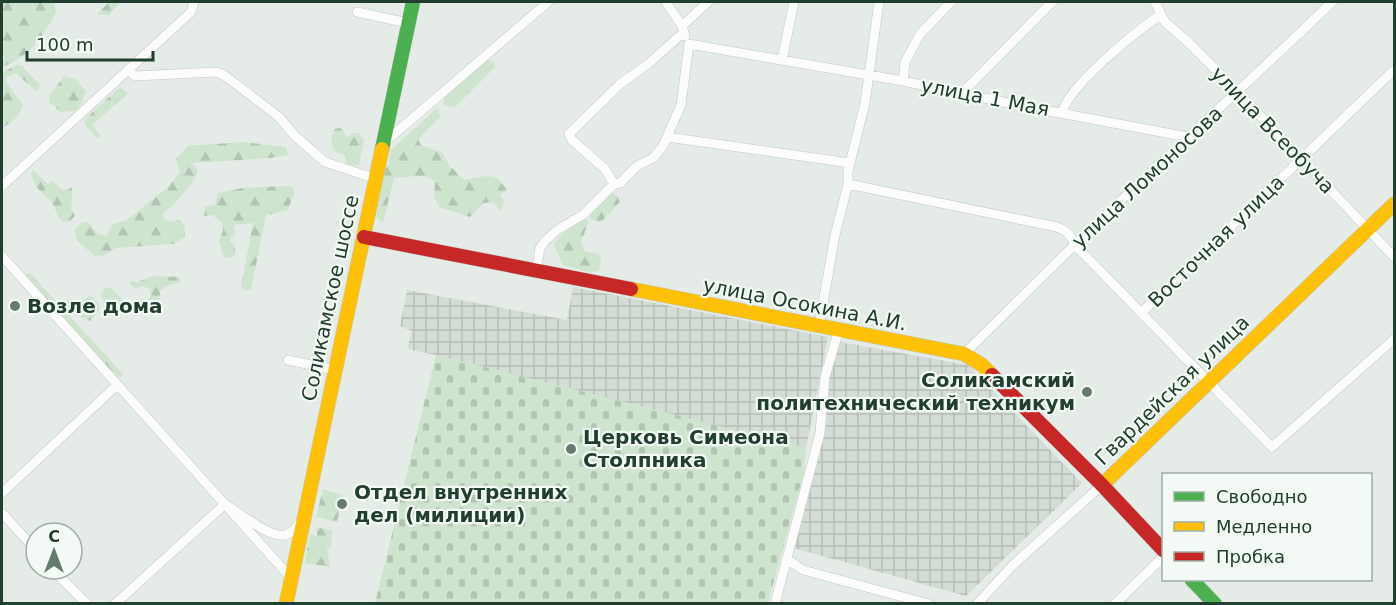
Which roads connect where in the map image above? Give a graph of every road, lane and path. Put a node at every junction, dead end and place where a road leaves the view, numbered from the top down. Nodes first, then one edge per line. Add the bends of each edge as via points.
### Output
1 (194, 2) edge
2 (202, 2) edge
3 (413, 2) edge
4 (548, 2) edge
5 (666, 2) edge
6 (708, 2) edge
7 (794, 2) edge
8 (879, 2) edge
9 (951, 2) edge
10 (1052, 2) edge
11 (1155, 2) edge
12 (1332, 2) edge
13 (191, 12) junction
14 (357, 12) dead end
15 (1160, 15) junction
16 (408, 23) junction
17 (683, 29) junction
18 (689, 44) junction
19 (782, 60) junction
20 (128, 70) junction
21 (1395, 70) edge
22 (869, 76) junction
23 (903, 81) junction
24 (1238, 92) junction
25 (962, 93) junction
26 (1062, 112) junction
27 (667, 137) junction
28 (1188, 137) junction
29 (383, 143) junction
30 (1303, 159) junction
31 (850, 163) junction
32 (376, 179) junction
33 (614, 184) junction
34 (848, 184) junction
35 (2, 186) edge
36 (1395, 204) edge
37 (1368, 229) junction
38 (364, 237) junction
39 (1075, 245) junction
40 (2, 256) edge
41 (1395, 257) edge
42 (536, 271) junction
43 (1142, 312) junction
44 (819, 326) junction
45 (839, 329) junction
46 (1395, 339) edge
47 (964, 354) junction
48 (288, 360) dead end
49 (335, 370) junction
50 (1208, 383) junction
51 (117, 385) junction
52 (1102, 485) junction
53 (2, 494) edge
54 (225, 504) junction
55 (2, 513) edge
56 (306, 516) junction
57 (24, 537) edge
58 (1162, 549) edge
59 (1162, 558) edge
60 (788, 560) junction
61 (291, 578) junction
62 (64, 581) edge
63 (1194, 581) edge
64 (87, 603) edge
65 (115, 603) edge
66 (286, 603) edge
67 (775, 603) edge
68 (929, 603) edge
69 (977, 603) edge
70 (1115, 603) edge
71 (1215, 603) edge

1 - 13 street
2 - 13 street
3 - 16 main road, Соликамское шоссе
4 - 29 street
5 - 17 street
6 - 17 street
7 - 19 street
8 - 22 street
9 - 23 street via 920,34 905,62
10 - 25 street
11 - 15 street, улица Всеобуча
12 - 24 street, улица Ломоносова
13 - 20 street
14 - 16 street
15 - 24 street, улица Всеобуча
15 - 26 street via 1074,89
16 - 29 main road, Соликамское шоссе
17 - 18 street
17 - 33 street via 568,134 605,169
18 - 19 street, улица 1 Мая
18 - 27 street via 681,105
19 - 22 street, улица 1 Мая
20 - 32 street via 135,76 216,72 224,75 279,117 325,162
20 - 35 street
21 - 30 street, Восточная улица
22 - 23 street, улица 1 Мая
22 - 31 street
23 - 25 street, улица 1 Мая
24 - 28 street, улица Ломоносова
24 - 30 street, улица Всеобуча
25 - 26 street, улица 1 Мая
26 - 28 street, улица 1 Мая
27 - 31 street
27 - 33 street via 653,158
28 - 39 street, улица Ломоносова
29 - 32 main road, Соликамское шоссе
30 - 37 street, улица Всеобуча
30 - 43 street, Восточная улица
31 - 34 street
32 - 38 main road, Соликамское шоссе
33 - 42 street via 584,214 545,241
34 - 39 street via 1057,227 1071,235
34 - 44 street
36 - 37 main road, Гвардейская улица
37 - 41 street, улица Всеобуча
37 - 50 main road, Гвардейская улица
38 - 42 main road, улица Осокина А.И.
38 - 49 main road, Соликамское шоссе
39 - 43 street
39 - 47 street, улица Ломоносова
40 - 51 street
42 - 44 main road, улица Осокина А.И.
43 - 50 street
44 - 45 main road, улица Осокина А.И.
45 - 47 main road, улица Осокина А.И.
45 - 60 street via 825,377 820,433
46 - 50 street via 1272,447
47 - 52 main road, улица Осокина А.И. via 982,365
48 - 49 street
49 - 56 main road, Соликамское шоссе
50 - 52 main road, Гвардейская улица
51 - 53 street
51 - 54 street
52 - 58 main road, улица Осокина А.И.
52 - 69 street, Гвардейская улица
54 - 56 street via 279,535 294,530
54 - 61 street
54 - 65 street
55 - 57 street
56 - 61 main road, Соликамское шоссе
59 - 70 street
60 - 67 street
60 - 68 street via 803,570
61 - 66 main road, Соликамское шоссе
62 - 64 street
63 - 71 main road

